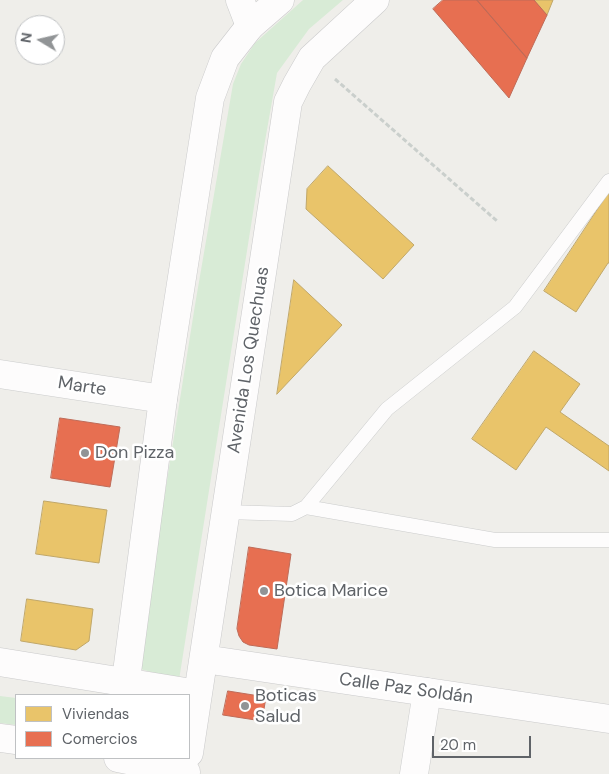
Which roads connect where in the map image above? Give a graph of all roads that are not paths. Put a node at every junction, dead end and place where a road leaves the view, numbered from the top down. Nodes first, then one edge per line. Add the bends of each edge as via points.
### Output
1 (240, 0) edge
2 (280, 0) edge
3 (375, 0) edge
4 (250, 26) junction
5 (609, 181) edge
6 (0, 374) edge
7 (163, 399) junction
8 (306, 507) junction
9 (226, 512) junction
10 (609, 540) edge
11 (204, 659) junction
12 (0, 662) edge
13 (125, 689) edge
14 (427, 692) junction
15 (198, 694) junction
16 (609, 719) edge
17 (0, 738) edge
18 (15, 740) edge
19 (190, 745) edge
20 (114, 759) edge
21 (130, 759) edge
22 (187, 764) edge
23 (112, 774) edge
24 (414, 774) edge

1 - 4 main road
2 - 4 main road
3 - 9 main road, Avenida Los Quechuas via 312,58 288,102
4 - 7 main road via 225,58 210,98
5 - 8 lane via 515,307 387,409
6 - 7 main road, Marte
7 - 13 main road
8 - 9 lane via 292,514
8 - 10 lane via 496,540
9 - 11 main road, Avenida Los Quechuas
11 - 14 main road, Calle Paz Soldán
11 - 15 main road, Avenida Los Quechuas
12 - 13 main road
13 - 15 main road
14 - 16 main road, Calle Paz Soldán
14 - 24 main road
15 - 19 main road, Avenida Los Quechuas
17 - 18 main road
20 - 23 main road
21 - 22 main road

